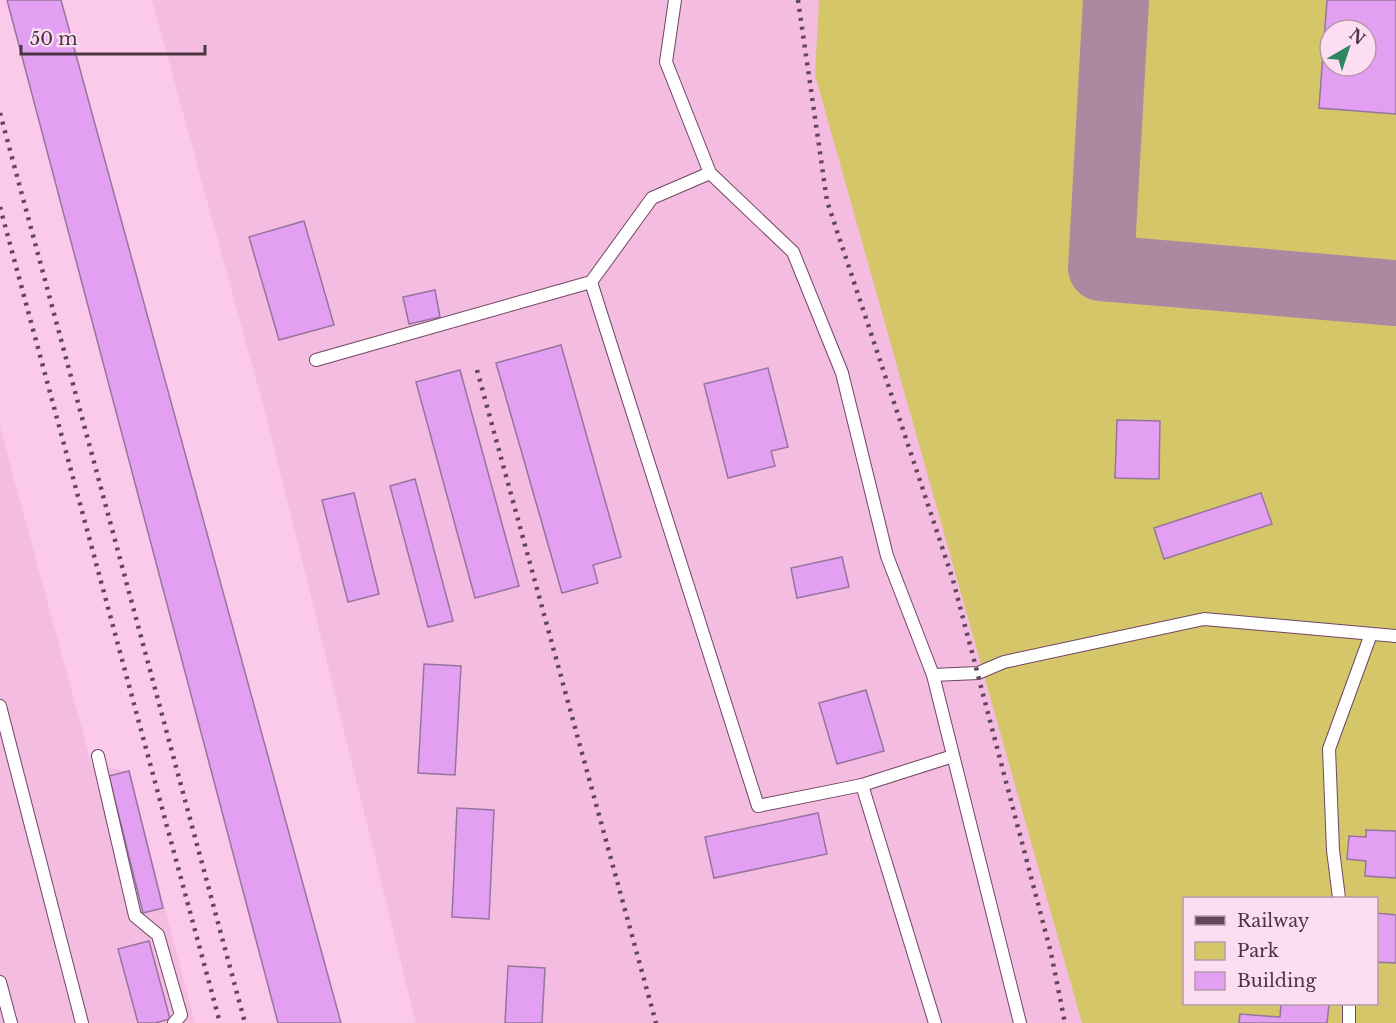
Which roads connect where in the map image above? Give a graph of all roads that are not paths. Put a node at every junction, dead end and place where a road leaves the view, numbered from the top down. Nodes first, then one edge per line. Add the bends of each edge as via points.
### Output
1 (675, 0) edge
2 (710, 172) junction
3 (591, 282) junction
4 (315, 360) dead end
5 (1371, 634) junction
6 (1396, 636) edge
7 (933, 675) junction
8 (0, 706) edge
9 (98, 756) dead end
10 (953, 756) junction
11 (862, 785) junction
12 (1338, 897) edge
13 (0, 982) edge
14 (1349, 1005) edge
15 (11, 1023) edge
16 (82, 1023) edge
17 (174, 1023) edge
18 (935, 1023) edge
19 (1020, 1023) edge
20 (1349, 1023) edge

1 - 2 lane via 666,63
2 - 3 lane via 652,198
2 - 7 lane via 793,252 842,373 887,556
3 - 4 lane
3 - 11 lane via 758,806
5 - 6 lane
5 - 7 lane via 1203,619 1004,662 978,673
5 - 12 lane via 1329,749
7 - 10 lane
8 - 16 lane
9 - 17 lane via 135,916 158,935 181,1015
10 - 11 lane
10 - 19 lane
11 - 18 lane
13 - 15 lane
14 - 20 lane

